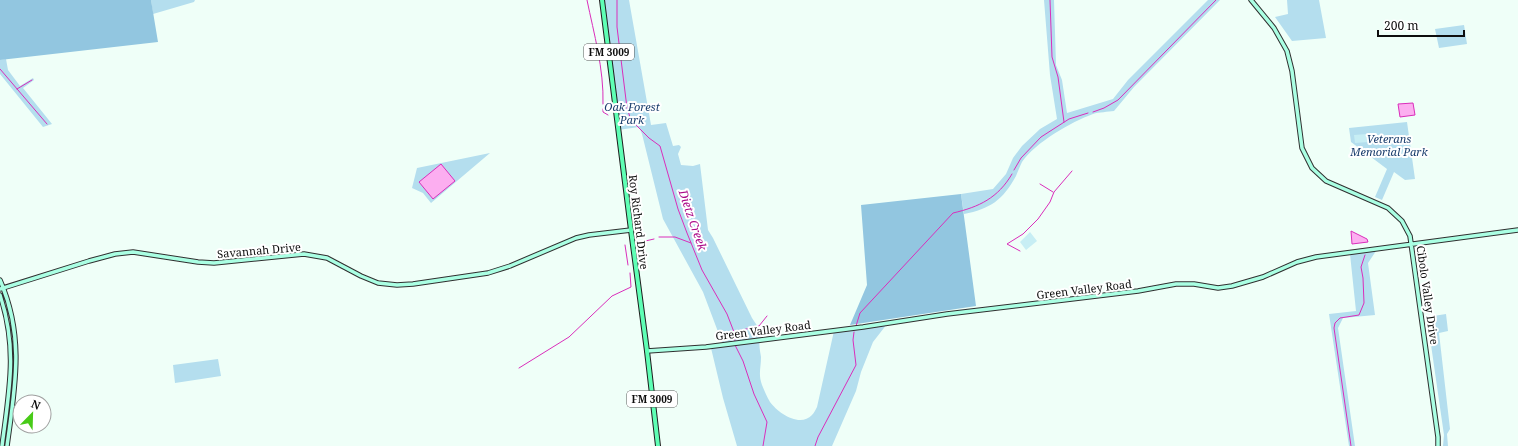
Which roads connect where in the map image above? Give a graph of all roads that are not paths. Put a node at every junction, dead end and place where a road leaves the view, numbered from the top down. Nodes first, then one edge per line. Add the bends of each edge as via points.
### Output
1 (602, 0) edge
2 (1251, 0) edge
3 (631, 230) junction
4 (1518, 230) edge
5 (1412, 245) junction
6 (0, 280) edge
7 (2, 288) edge
8 (0, 295) edge
9 (647, 351) junction
10 (2, 446) edge
11 (7, 446) edge
12 (658, 446) edge
13 (1438, 446) edge

1 - 3 main road, Roy Richard Drive / FM 3009
2 - 5 street, Cibolo Valley Drive via 1277,32 1289,58 1302,148 1312,168 1326,181 1379,203 1393,212 1406,227
3 - 7 street, Savannah Drive via 576,238 488,273 413,284 378,283 327,258 304,254 214,263 132,252 89,261
3 - 9 main road, Roy Richard Drive / FM 3009
4 - 5 street, Green Valley Road
5 - 9 street, Green Valley Road via 1316,257 1297,262 1263,277 1218,288 1176,284 1138,292 948,314 863,327
5 - 13 street, Cibolo Valley Drive
6 - 7 street
7 - 11 street via 12,319 17,365
8 - 10 street via 8,326 12,365
9 - 12 main road, Roy Richard Drive / FM 3009

